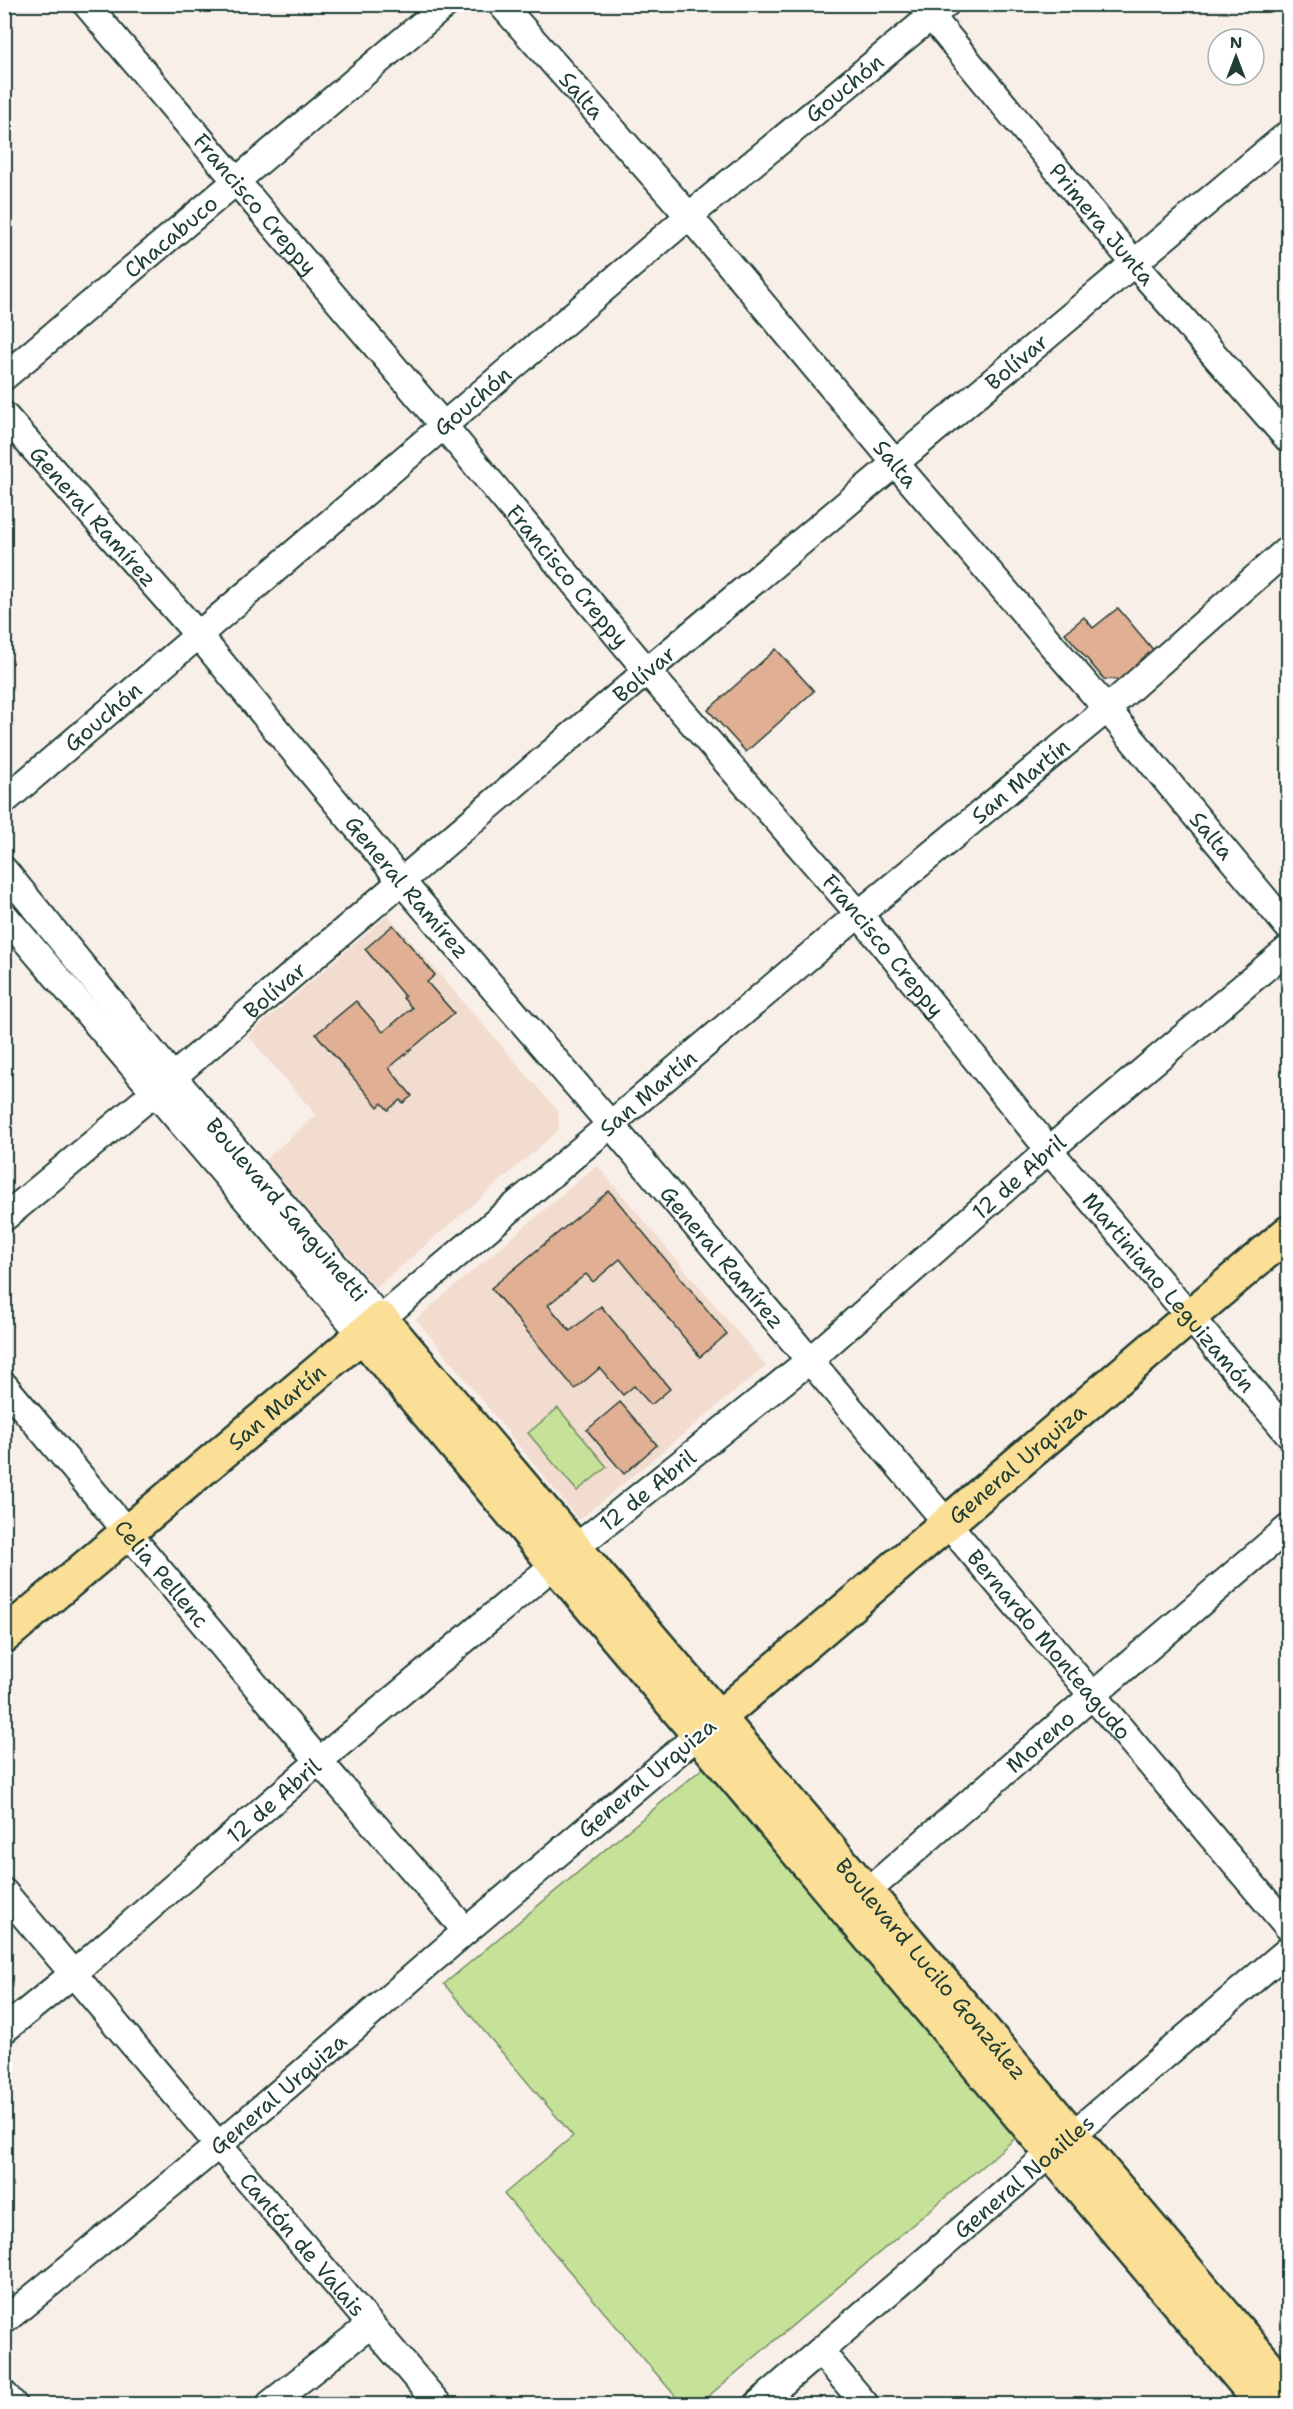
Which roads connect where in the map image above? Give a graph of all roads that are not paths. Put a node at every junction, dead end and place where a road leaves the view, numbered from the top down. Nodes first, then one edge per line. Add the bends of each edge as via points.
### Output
1 (86, 4) edge
2 (446, 4) edge
3 (501, 4) edge
4 (933, 8) edge
5 (1288, 134) edge
6 (235, 181) junction
7 (689, 216) junction
8 (1134, 263) junction
9 (4, 377) edge
10 (4, 415) edge
11 (443, 425) junction
12 (1288, 439) edge
13 (896, 464) junction
14 (1288, 549) edge
15 (200, 637) junction
16 (647, 671) junction
17 (1107, 709) junction
18 (4, 801) edge
19 (4, 870) edge
20 (402, 882) junction
21 (859, 914) junction
22 (4, 915) edge
23 (1288, 927) edge
24 (1288, 950) edge
25 (164, 1084) junction
26 (611, 1125) junction
27 (1049, 1150) junction
28 (4, 1218) edge
29 (1288, 1233) edge
30 (1190, 1316) junction
31 (371, 1327) junction
32 (810, 1360) junction
33 (4, 1385) edge
34 (1288, 1433) edge
35 (947, 1523) junction
36 (1288, 1528) edge
37 (128, 1534) junction
38 (564, 1556) junction
39 (4, 1636) edge
40 (1093, 1695) junction
41 (709, 1726) junction
42 (319, 1761) junction
43 (4, 1892) edge
44 (857, 1901) junction
45 (1288, 1927) edge
46 (466, 1930) junction
47 (1288, 1950) edge
48 (73, 1974) junction
49 (4, 2030) edge
50 (1062, 2143) junction
51 (220, 2144) junction
52 (4, 2321) edge
53 (370, 2325) junction
54 (820, 2351) junction
55 (1269, 2389) edge
56 (4, 2394) edge
57 (13, 2404) edge
58 (270, 2404) edge
59 (438, 2404) edge
60 (758, 2404) edge
61 (865, 2404) edge

1 - 6 street, Francisco Creppy
2 - 6 street, Chacabuco
3 - 7 street, Salta
4 - 7 street, Gouchón
4 - 8 street, Primera Junta
5 - 8 street, Bolívar
6 - 9 street, Chacabuco
6 - 11 street, Francisco Creppy
7 - 11 street, Gouchón
7 - 13 street, Salta
8 - 12 street, Primera Junta
8 - 13 street, Bolívar
10 - 15 street, General Ramírez
11 - 15 street, Gouchón
11 - 16 street, Francisco Creppy
13 - 16 street, Bolívar
13 - 17 street, Salta
14 - 17 street, San Martín
15 - 18 street, Gouchón
15 - 20 street, General Ramírez
16 - 20 street, Bolívar
16 - 21 street, Francisco Creppy
17 - 21 street, San Martín
17 - 23 street, Salta
19 - 25 street, Boulevard Sanguinetti
20 - 25 street, Bolívar
20 - 26 street, General Ramírez
21 - 26 street, San Martín
21 - 27 street, Francisco Creppy
22 - 25 street, Boulevard Sanguinetti
24 - 27 street, 12 de Abril
25 - 28 street, Bolívar
25 - 31 street, Boulevard Sanguinetti
26 - 31 street, San Martín
26 - 32 street, General Ramírez
27 - 30 street, Martiniano Leguizamón
27 - 32 street, 12 de Abril
29 - 30 main road, General Urquiza
30 - 34 street, Martiniano Leguizamón
30 - 35 main road, General Urquiza
31 - 37 main road, San Martín
31 - 38 main road, Boulevard Sanguinetti
32 - 35 street, Bernardo Monteagudo
32 - 38 street, 12 de Abril
33 - 37 street, Celia Pellenc
35 - 40 street, Bernardo Monteagudo
35 - 41 main road, General Urquiza
36 - 40 street, Moreno
37 - 39 main road, San Martín
37 - 42 street, Celia Pellenc
38 - 41 main road, Boulevard Lucilo González
38 - 42 street, 12 de Abril
40 - 44 street, Moreno
40 - 45 street, Bernardo Monteagudo
41 - 44 main road, Boulevard Lucilo González
41 - 46 street, General Urquiza
42 - 46 street, Celia Pellenc
42 - 48 street, 12 de Abril
43 - 48 street, Cantón de Valais
44 - 50 main road, Boulevard Lucilo González
46 - 51 street, General Urquiza
47 - 50 street, General Noailles
48 - 49 street, 12 de Abril
48 - 51 street, Cantón de Valais
50 - 54 street, General Noailles
50 - 55 main road, Boulevard Lucilo González
51 - 52 street, General Urquiza
51 - 53 street, Cantón de Valais
53 - 58 street
53 - 59 street, Cantón de Valais
54 - 60 street, General Noailles
54 - 61 street
56 - 57 street

